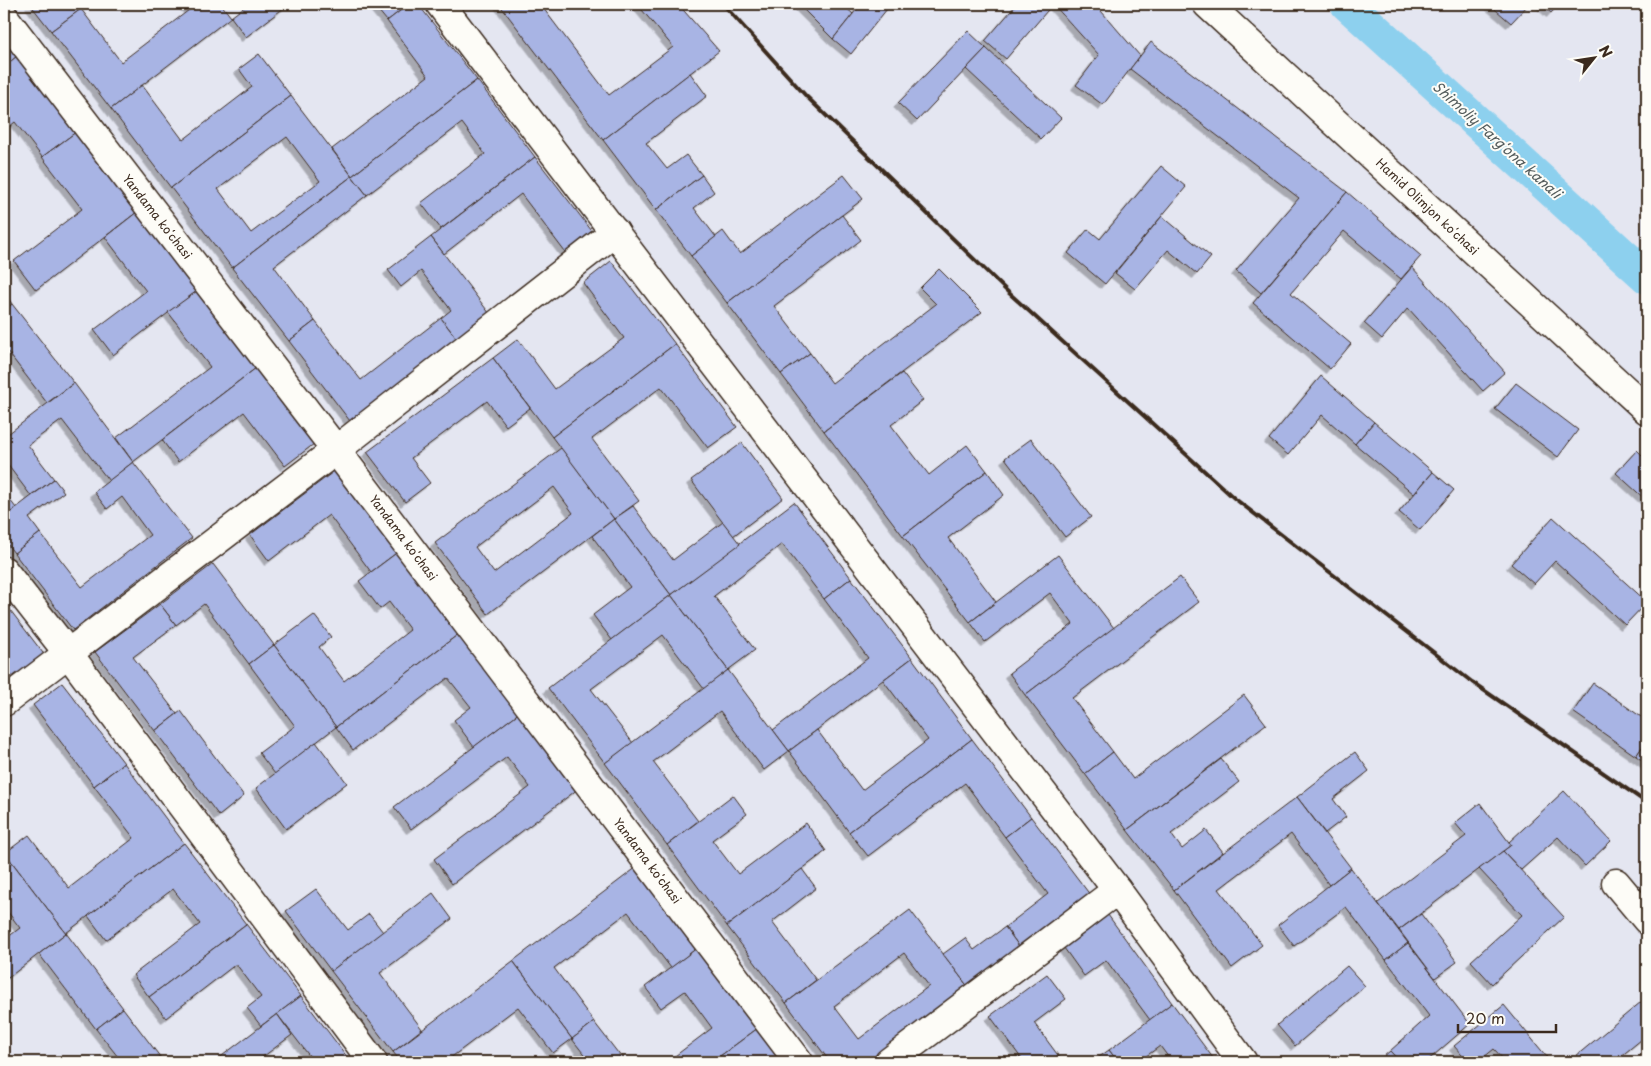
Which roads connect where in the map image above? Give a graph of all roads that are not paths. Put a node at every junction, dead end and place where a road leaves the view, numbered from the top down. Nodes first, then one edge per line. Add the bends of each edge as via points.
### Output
1 (440, 4) edge
2 (1207, 4) edge
3 (4, 17) edge
4 (615, 232) junction
5 (1647, 410) edge
6 (336, 450) junction
7 (4, 572) edge
8 (68, 653) junction
9 (4, 702) edge
10 (1616, 883) dead end
11 (1117, 890) junction
12 (1647, 920) edge
13 (373, 1062) edge
14 (799, 1062) edge
15 (889, 1062) edge
16 (1244, 1062) edge

1 - 4 street
2 - 5 street, Hamid Olimjon koʻchasi
3 - 6 street, Yandama koʻchasi
4 - 6 street
4 - 11 street
6 - 8 street
6 - 14 street, Yandama koʻchasi
7 - 8 street
8 - 9 street
8 - 13 street
10 - 12 street
11 - 15 street
11 - 16 street

